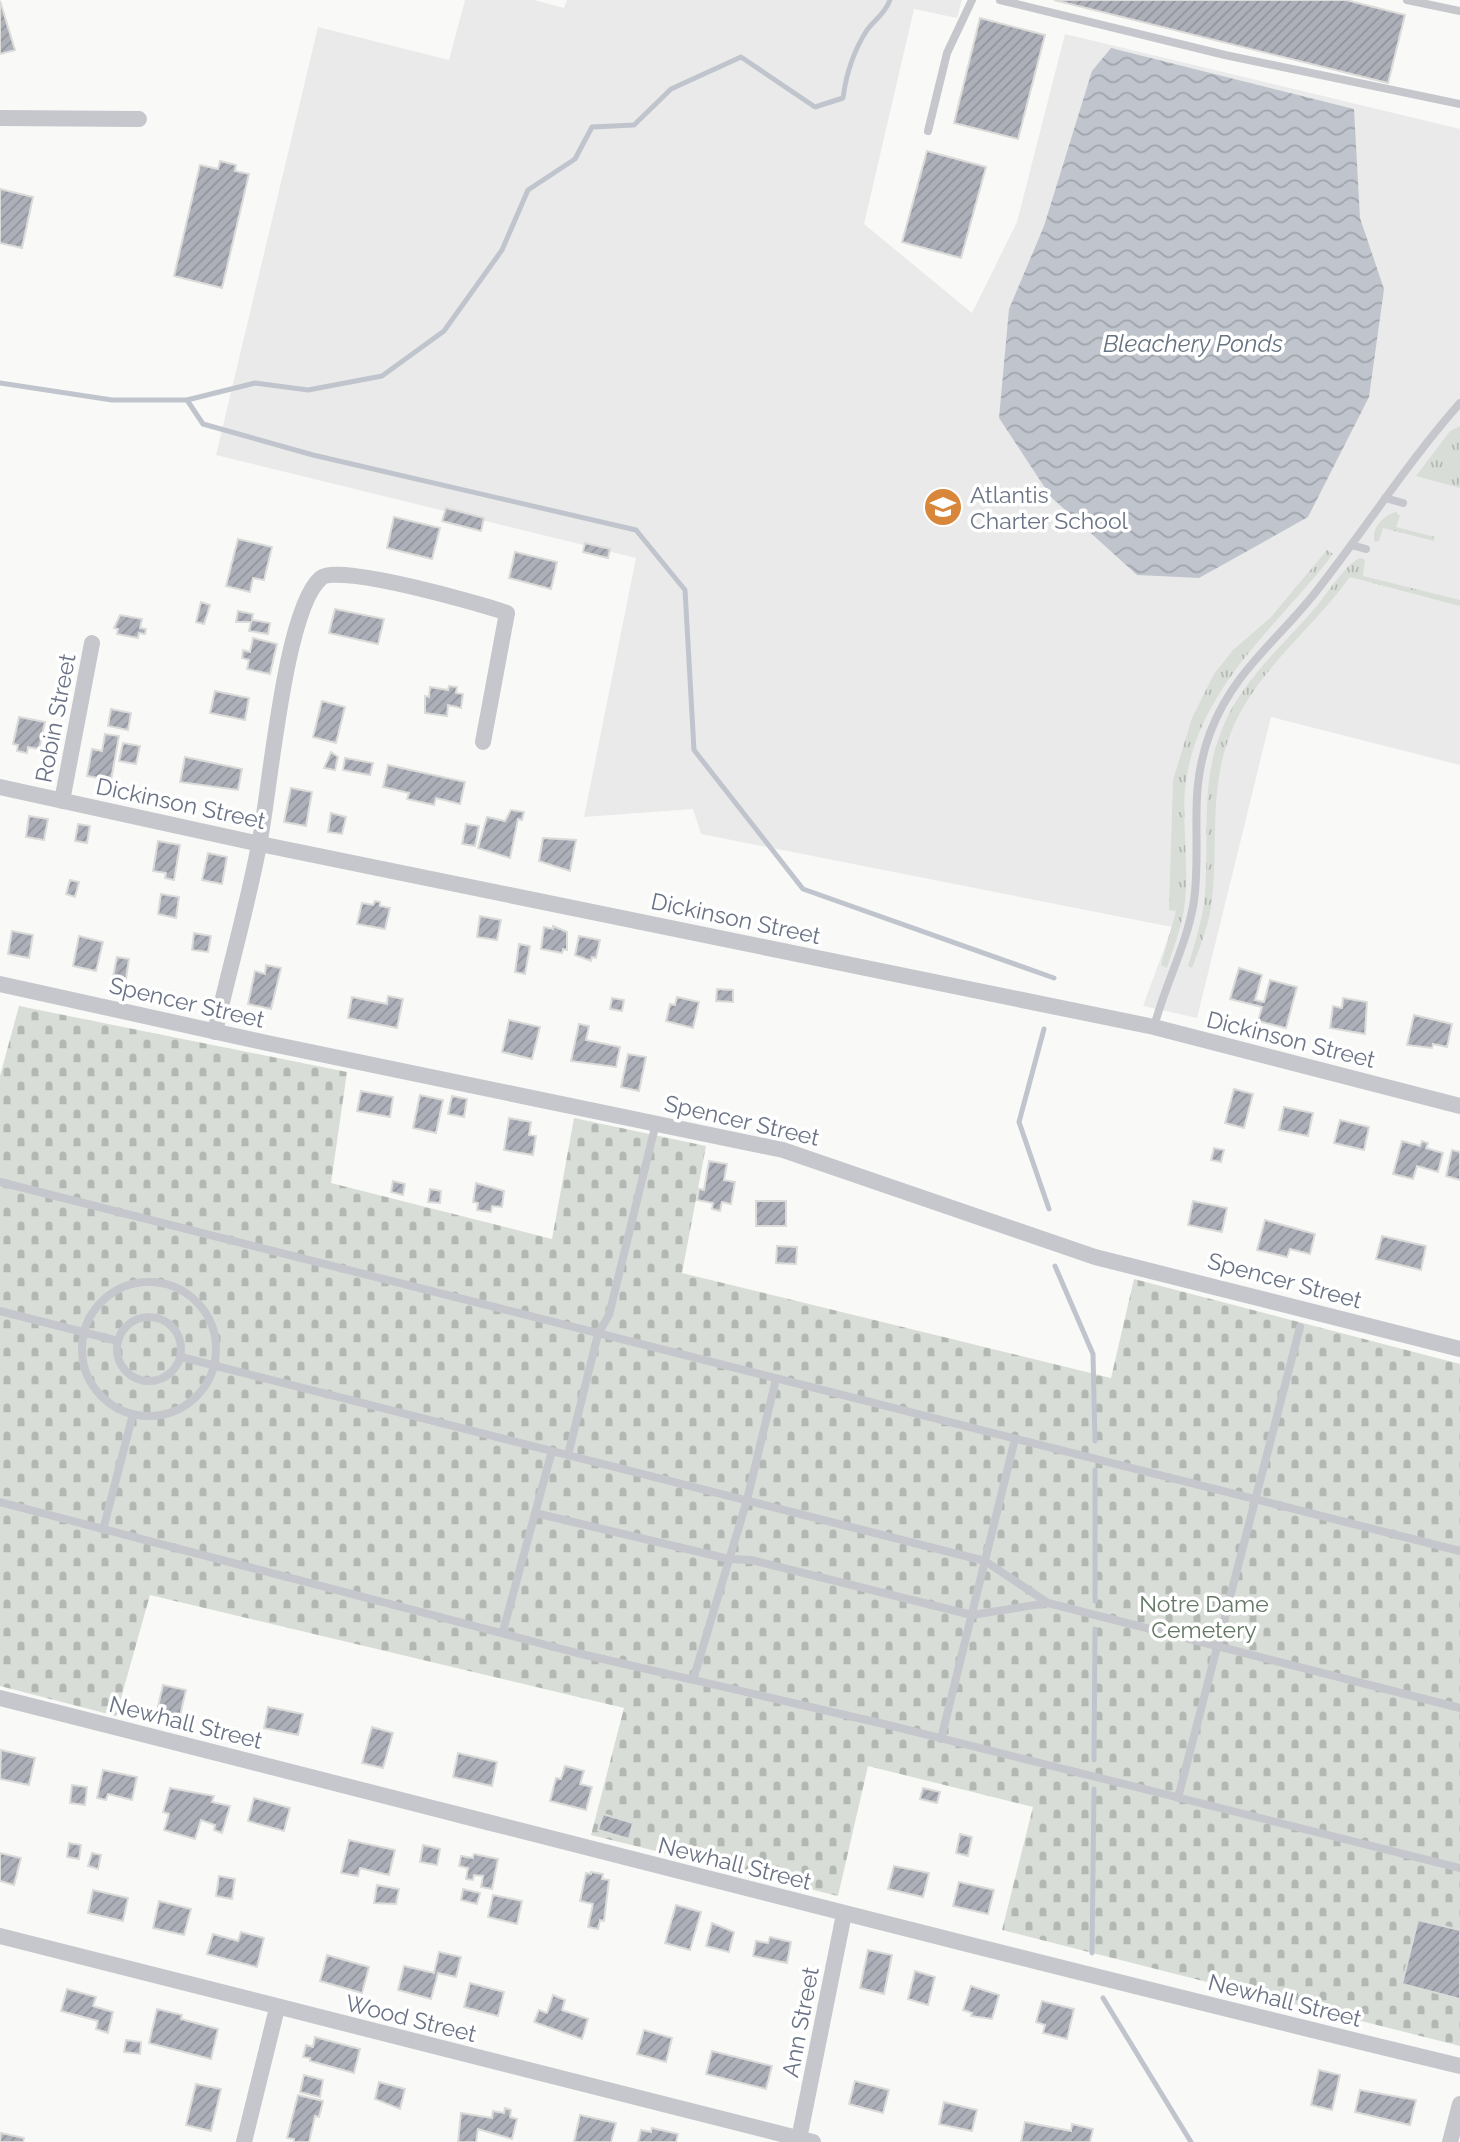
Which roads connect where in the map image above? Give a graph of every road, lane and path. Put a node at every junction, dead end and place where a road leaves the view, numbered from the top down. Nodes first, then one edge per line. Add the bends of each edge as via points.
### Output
1 (972, 0) edge
2 (1000, 0) edge
3 (1407, 0) edge
4 (1460, 11) edge
5 (1460, 104) edge
6 (0, 117) edge
7 (139, 119) dead end
8 (929, 131) dead end
9 (1460, 403) edge
10 (1385, 498) junction
11 (1403, 503) dead end
12 (1351, 545) junction
13 (1366, 549) dead end
14 (92, 643) dead end
15 (483, 742) dead end
16 (0, 787) edge
17 (62, 801) junction
18 (260, 844) junction
19 (0, 984) edge
20 (1154, 1027) junction
21 (215, 1032) junction
22 (1460, 1106) edge
23 (656, 1123) junction
24 (0, 1182) edge
25 (0, 1311) edge
26 (1300, 1327) dead end
27 (82, 1332) junction
28 (598, 1334) junction
29 (118, 1341) junction
30 (1460, 1349) edge
31 (181, 1357) junction
32 (214, 1366) junction
33 (776, 1379) junction
34 (133, 1414) junction
35 (1015, 1439) junction
36 (552, 1451) junction
37 (568, 1455) junction
38 (747, 1500) junction
39 (1255, 1500) junction
40 (0, 1502) edge
41 (535, 1513) junction
42 (103, 1530) junction
43 (1460, 1551) edge
44 (729, 1559) junction
45 (985, 1561) junction
46 (1048, 1603) junction
47 (972, 1615) junction
48 (503, 1631) junction
49 (1217, 1647) junction
50 (693, 1680) junction
51 (0, 1699) edge
52 (1460, 1708) edge
53 (941, 1739) junction
54 (1178, 1798) junction
55 (1460, 1868) edge
56 (845, 1914) junction
57 (0, 1936) edge
58 (277, 2008) junction
59 (1460, 2066) edge
60 (1460, 2104) edge
61 (806, 2140) edge
62 (244, 2142) edge
63 (1450, 2142) edge

1 - 8 lane via 947,52
2 - 5 lane via 1225,55
3 - 4 lane
6 - 7 street
9 - 10 lane
10 - 11 lane
10 - 12 lane
12 - 13 lane
12 - 20 lane via 1314,595 1239,677 1211,730 1196,788 1193,905 1178,964
14 - 17 street, Robin Street
15 - 18 street via 507,613 364,576 331,574 320,579 301,619 278,708
16 - 17 street, Dickinson Street
17 - 18 street, Dickinson Street
18 - 20 street, Dickinson Street
18 - 21 street
19 - 21 street, Spencer Street
20 - 22 street, Dickinson Street
21 - 23 street, Spencer Street
23 - 28 lane via 609,1315
23 - 30 street, Spencer Street via 783,1150 1095,1257
24 - 28 lane
25 - 27 lane
26 - 39 lane
27 - 29 lane
27 - 32 lane via 113,1292 142,1282 166,1284 188,1294 208,1317 216,1348
27 - 34 lane via 83,1365 90,1382 101,1397
28 - 33 lane
28 - 37 lane
29 - 31 lane via 131,1323 152,1317 172,1326
29 - 31 lane via 120,1361 132,1376 142,1380 170,1374
31 - 32 lane
32 - 34 lane via 198,1395 184,1406 159,1415
32 - 36 lane
33 - 35 lane
33 - 38 lane
34 - 42 lane
35 - 39 lane
35 - 45 lane
36 - 37 lane
36 - 41 lane
37 - 38 lane
38 - 44 lane
38 - 45 lane
39 - 43 lane
39 - 49 lane
40 - 42 lane
41 - 44 lane
41 - 48 lane
42 - 48 lane
44 - 47 lane via 751,1560
44 - 50 lane
45 - 46 lane
45 - 47 lane
46 - 47 lane
46 - 49 lane
47 - 53 lane
48 - 50 lane
49 - 52 lane
49 - 54 lane
50 - 53 lane
51 - 56 street, Newhall Street
53 - 54 lane
54 - 55 lane
56 - 59 street, Newhall Street
56 - 61 street, Ann Street
57 - 58 street, Wood Street
58 - 61 street, Wood Street
58 - 62 street
60 - 63 street

